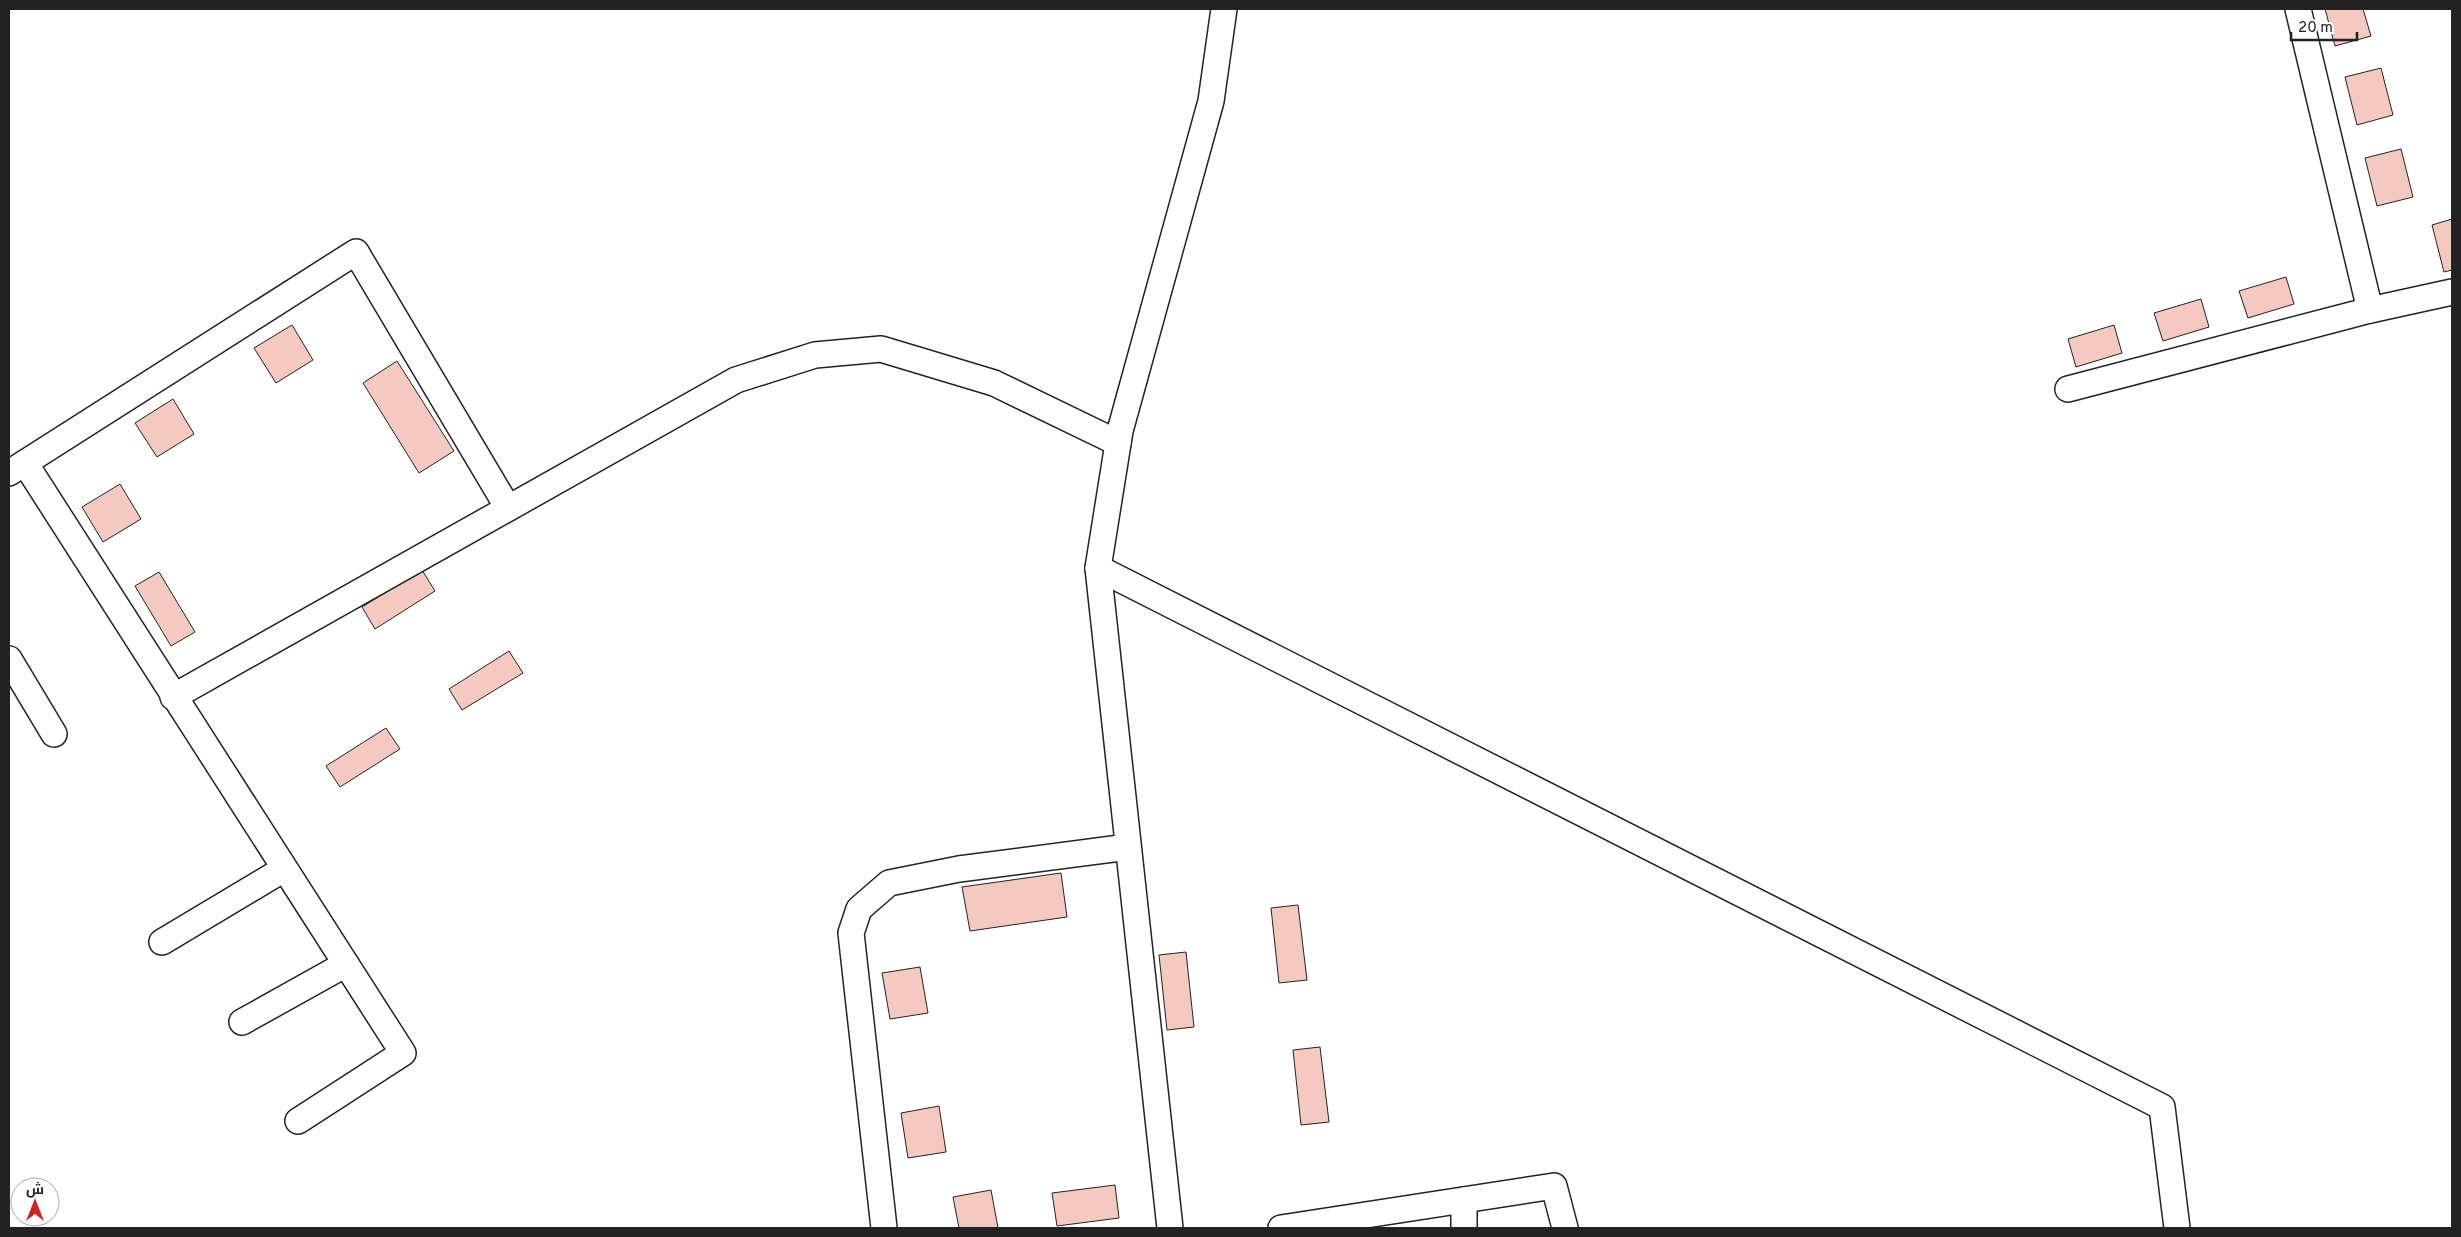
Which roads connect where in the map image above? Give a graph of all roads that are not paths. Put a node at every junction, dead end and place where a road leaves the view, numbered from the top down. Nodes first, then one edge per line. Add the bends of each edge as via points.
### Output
1 (1224, 9) edge
2 (2298, 9) edge
3 (2452, 292) edge
4 (2370, 310) junction
5 (2068, 388) dead end
6 (1118, 443) junction
7 (17, 468) edge
8 (508, 508) junction
9 (1098, 568) junction
10 (9, 659) edge
11 (173, 697) junction
12 (54, 734) dead end
13 (1128, 847) junction
14 (284, 869) junction
15 (162, 942) dead end
16 (346, 964) junction
17 (242, 1022) dead end
18 (298, 1121) dead end
19 (1464, 1200) junction
20 (1352, 1223) edge
21 (884, 1228) edge
22 (1170, 1228) edge
23 (1281, 1228) edge
24 (1464, 1228) edge
25 (1564, 1228) edge
26 (2177, 1228) edge

1 - 6 lane via 1211,102
2 - 4 lane
3 - 4 lane
4 - 5 lane
6 - 8 lane via 994,383 881,349 815,355 736,380
6 - 9 lane
7 - 8 lane via 356,252
7 - 11 lane
8 - 11 lane
9 - 13 lane
9 - 26 lane via 2162,1107
10 - 12 lane
11 - 14 lane
13 - 21 lane via 959,869 889,883 860,909 851,933
13 - 22 lane
14 - 15 lane
14 - 16 lane
16 - 17 lane
16 - 18 lane via 404,1053
19 - 20 lane
19 - 24 lane
19 - 25 lane via 1554,1186
20 - 23 lane

